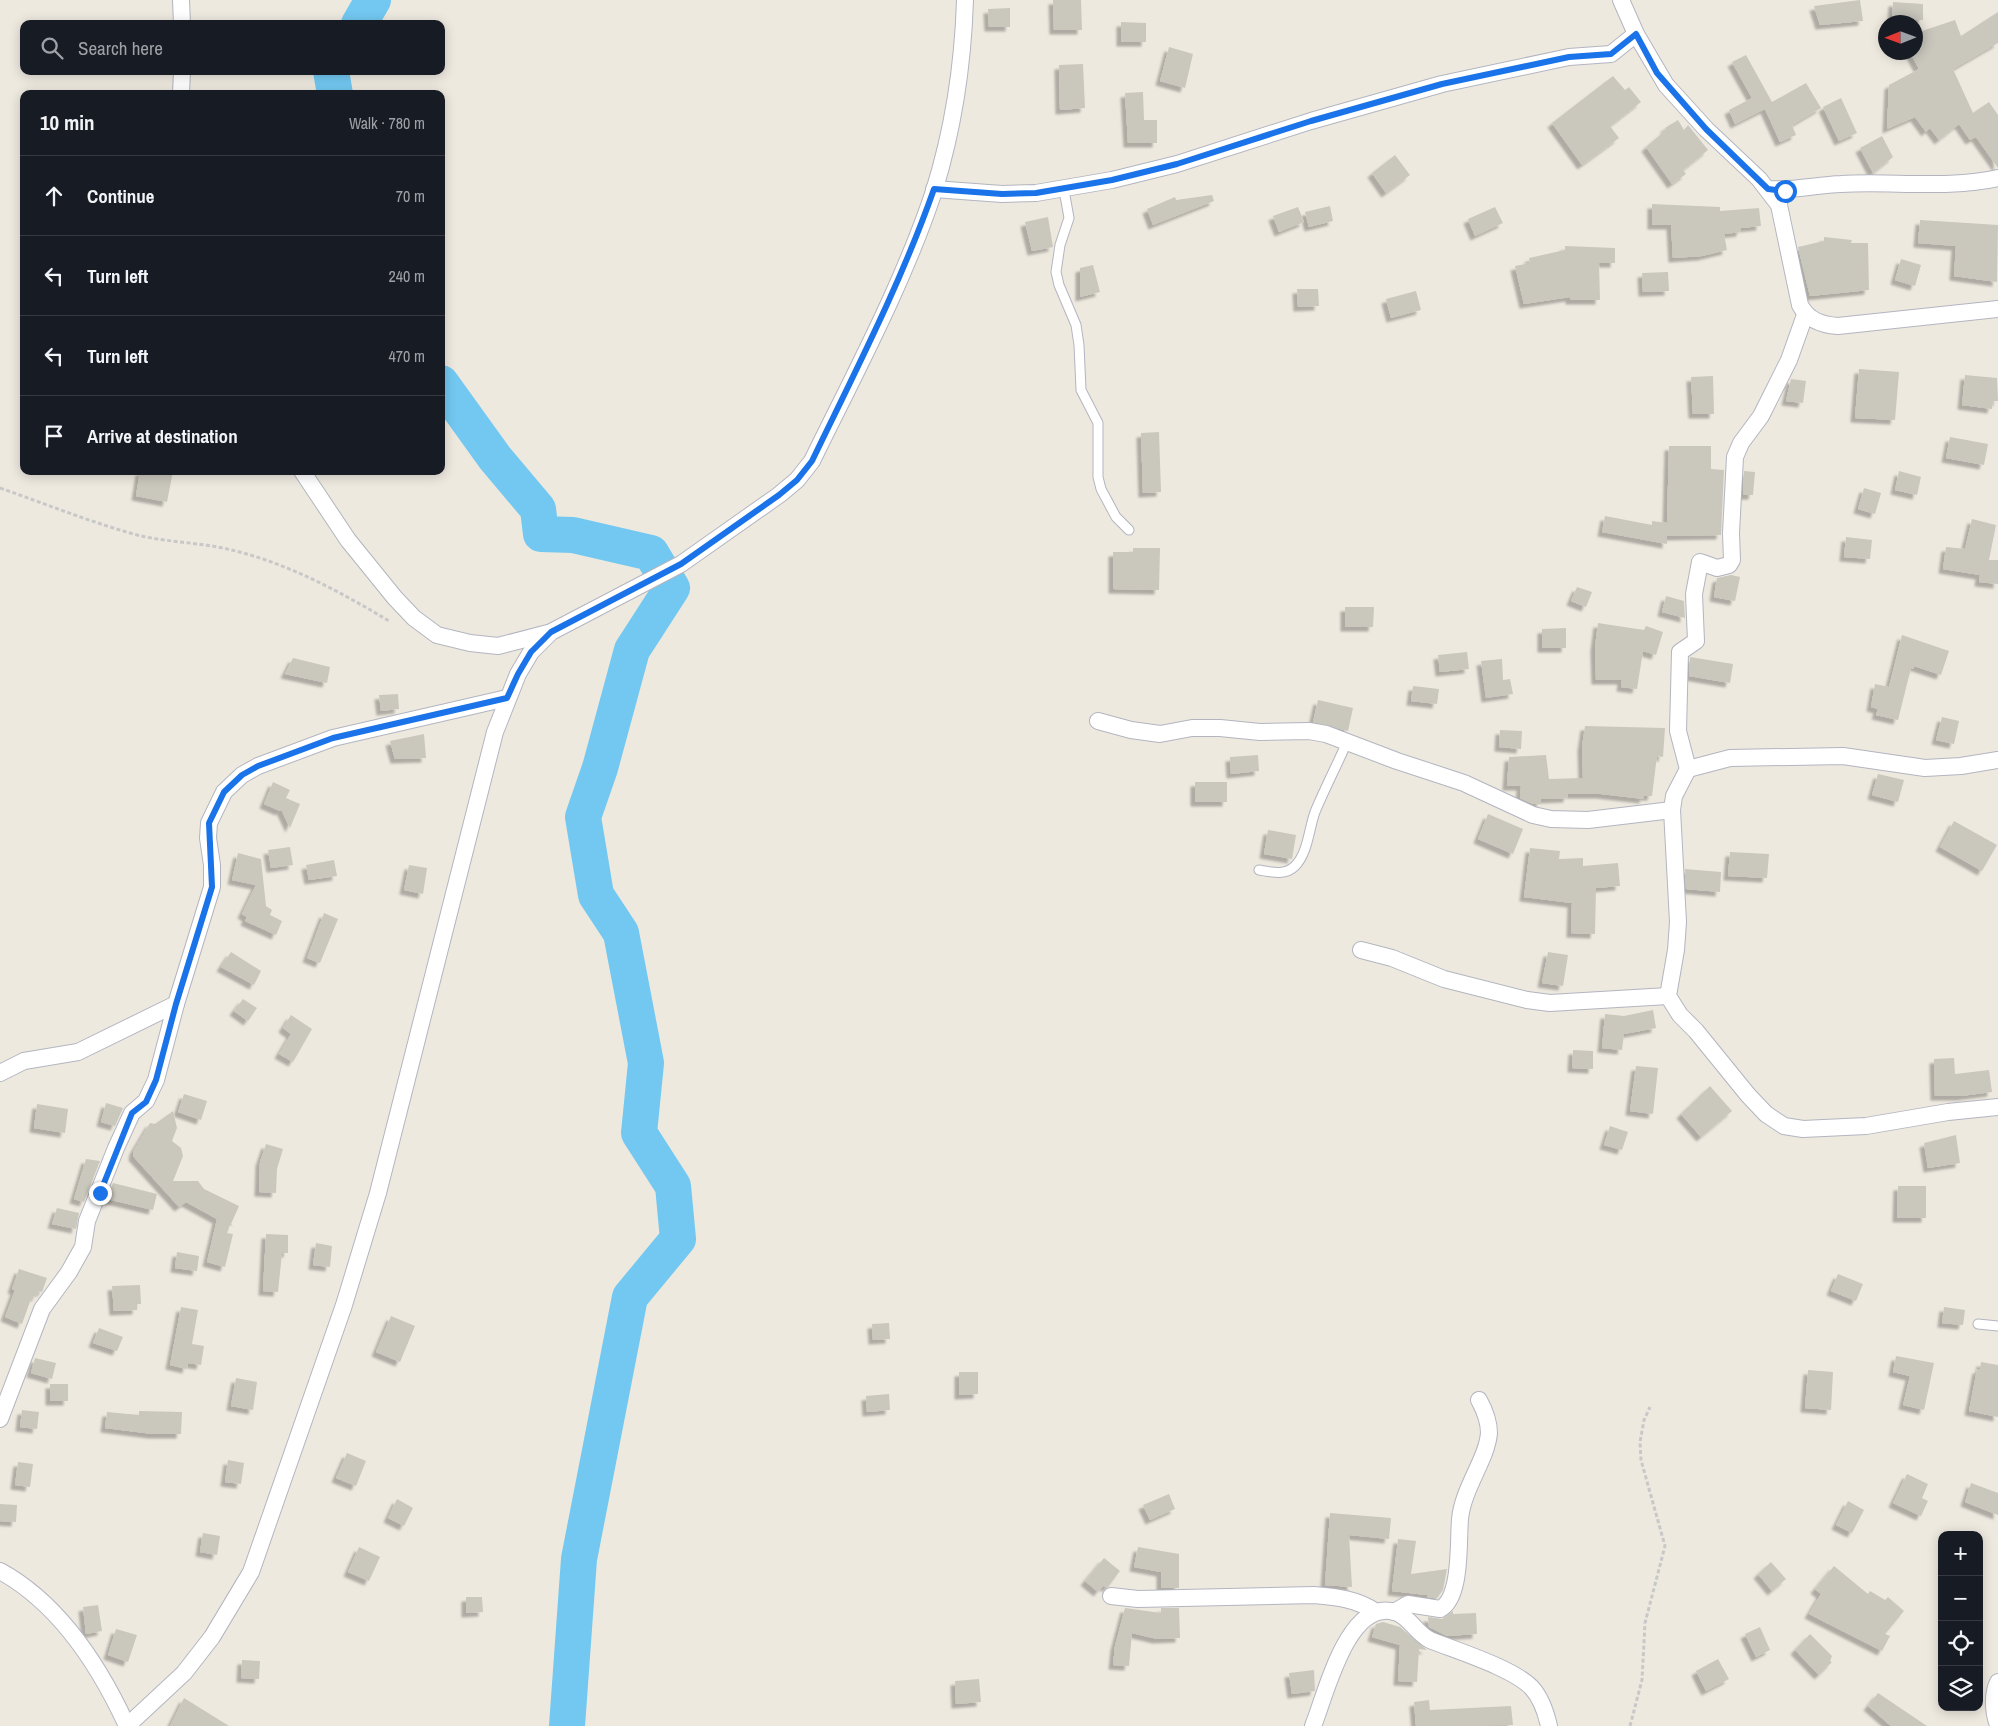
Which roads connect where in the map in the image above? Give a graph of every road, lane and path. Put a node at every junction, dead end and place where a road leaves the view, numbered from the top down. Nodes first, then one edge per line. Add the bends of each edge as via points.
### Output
1 (181, 0) edge
2 (965, 0) edge
3 (1621, 0) edge
4 (182, 20) edge
5 (1636, 34) junction
6 (182, 75) edge
7 (181, 90) edge
8 (1998, 178) edge
9 (934, 189) junction
10 (1768, 189) junction
11 (1064, 190) junction
12 (1998, 309) edge
13 (1805, 315) junction
14 (305, 475) edge
15 (0, 488) edge
16 (1129, 530) dead end
17 (395, 624) dead end
18 (551, 632) junction
19 (507, 698) junction
20 (1098, 721) dead end
21 (1347, 742) junction
22 (1998, 760) edge
23 (1688, 769) junction
24 (1672, 810) junction
25 (1259, 870) dead end
26 (1361, 950) dead end
27 (1668, 996) junction
28 (176, 1004) junction
29 (0, 1073) edge
30 (1998, 1107) edge
31 (1978, 1324) dead end
32 (1998, 1326) edge
33 (1479, 1400) dead end
34 (1650, 1408) dead end
35 (0, 1420) edge
36 (0, 1571) edge
37 (1111, 1596) dead end
38 (1376, 1612) junction
39 (1394, 1612) junction
40 (1998, 1682) edge
41 (1998, 1725) edge
42 (127, 1726) edge
43 (1313, 1726) edge
44 (1549, 1726) edge
45 (1630, 1726) edge

1 - 4 street
2 - 9 street via 961,63
3 - 5 street
5 - 10 street via 1666,85
5 - 11 street via 1611,54 1569,57 1442,84 1177,164
6 - 7 street
8 - 10 street
9 - 11 street via 1002,194
9 - 18 street via 877,327 812,461 797,480 681,564
10 - 13 street via 1784,220 1800,306
11 - 16 lane via 1069,218 1056,272 1076,325 1081,390 1098,423 1101,489 1116,517
12 - 13 street via 1838,326 1826,325
13 - 23 street via 1789,360 1761,416 1741,442 1735,457 1732,560 1729,565 1717,568 1700,562 1694,594 1696,640 1680,652 1678,731
14 - 18 street via 348,540 395,598 437,635 498,646
15 - 17 path via 139,535 212,546 280,564
18 - 19 street via 531,652
19 - 28 street via 333,738 258,766 231,784 209,823 212,887
19 - 42 street via 482,782 378,1193 344,1305 251,1572 212,1637 184,1673
20 - 21 street via 1160,734 1192,728 1309,731
21 - 24 street via 1470,785 1533,815 1551,819 1588,820
21 - 25 lane via 1315,812 1296,866 1287,872
22 - 23 street via 1925,768 1843,756 1730,758
23 - 24 street via 1674,796
24 - 27 street via 1678,922
26 - 27 street via 1438,976 1527,1000 1550,1003
27 - 30 street via 1748,1095 1766,1114 1784,1126 1803,1129 1866,1126
28 - 29 street via 78,1052 24,1061
28 - 35 street via 156,1080 146,1102 132,1113 116,1148 110,1170 87,1221 83,1247 70,1272 42,1309
31 - 32 lane
33 - 39 street via 1486,1412 1489,1434 1465,1493 1454,1589 1448,1602 1440,1609 1408,1604
34 - 45 path via 1640,1442 1641,1460 1665,1546 1645,1623 1642,1680
36 - 42 street via 40,1601 70,1630 112,1692
37 - 38 street via 1138,1599 1314,1595 1359,1602
38 - 39 street
38 - 43 street via 1365,1617 1349,1635
39 - 44 street via 1409,1621 1420,1635 1518,1676 1542,1702
40 - 41 street via 1994,1715

